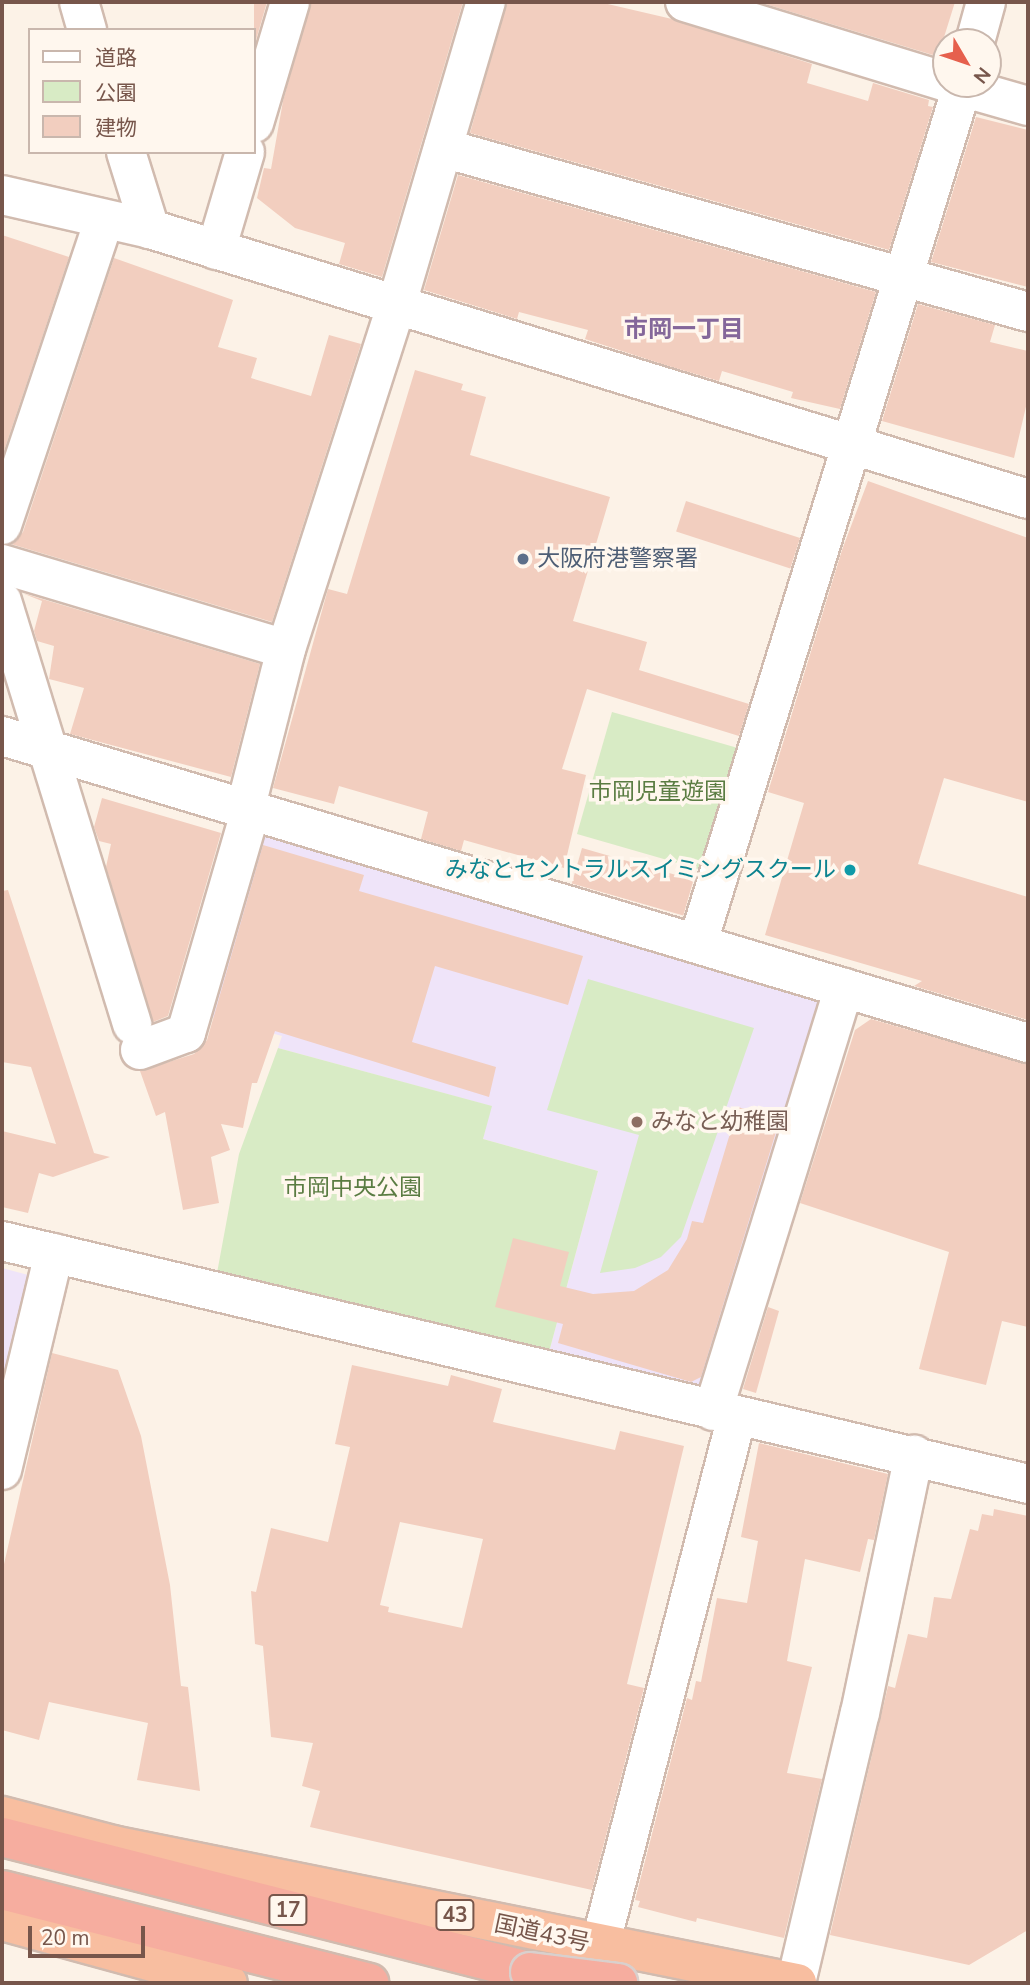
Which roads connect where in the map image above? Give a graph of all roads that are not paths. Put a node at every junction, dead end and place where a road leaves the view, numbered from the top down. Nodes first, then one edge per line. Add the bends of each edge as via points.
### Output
1 (79, 2) edge
2 (290, 2) edge
3 (486, 2) edge
4 (685, 2) edge
5 (986, 2) edge
6 (86, 28) edge
7 (979, 28) edge
8 (932, 77) edge
9 (951, 98) edge
10 (1001, 98) edge
11 (1028, 106) edge
12 (256, 116) edge
13 (443, 148) junction
14 (127, 154) edge
15 (244, 154) edge
16 (2, 195) edge
17 (104, 220) junction
18 (150, 229) junction
19 (216, 250) junction
20 (904, 278) junction
21 (397, 307) junction
22 (1028, 312) edge
23 (853, 447) junction
24 (1028, 499) edge
25 (2, 526) edge
26 (2, 564) edge
27 (2, 601) edge
28 (286, 649) junction
29 (2, 736) edge
30 (44, 748) junction
31 (247, 811) junction
32 (698, 942) junction
33 (844, 988) junction
34 (1028, 1042) edge
35 (2, 1241) edge
36 (54, 1253) junction
37 (725, 1413) junction
38 (914, 1455) junction
39 (2, 1470) edge
40 (1028, 1484) edge
41 (2, 1803) edge
42 (2, 1816) edge
43 (2, 1837) edge
44 (113, 1845) junction
45 (2, 1890) edge
46 (2, 1921) edge
47 (2, 1929) edge
48 (70, 1942) junction
49 (600, 1946) junction
50 (530, 1972) junction
51 (228, 1983) edge
52 (369, 1983) edge
53 (574, 1983) edge
54 (618, 1983) edge
55 (796, 1983) edge

1 - 6 street
2 - 12 street
3 - 13 street
4 - 8 street
5 - 7 street
9 - 20 street
10 - 11 street
13 - 20 street
13 - 21 street
14 - 18 street
15 - 19 street
16 - 17 street
17 - 18 street
17 - 25 street
18 - 19 street
19 - 21 street
20 - 22 street
20 - 23 street
21 - 23 street
21 - 28 street
23 - 24 street
23 - 32 street
26 - 28 street
27 - 30 street
28 - 31 street
29 - 30 street
30 - 31 street
30 - 31 street via 136,1037 186,1033
31 - 32 street
32 - 33 street
33 - 34 street
33 - 37 street
35 - 36 street
36 - 37 street
36 - 39 street
37 - 38 street
37 - 49 street
38 - 40 street
38 - 55 street via 860,1713
41 - 44 highway, 43
42 - 44 highway, 国道43号 / 43
43 - 50 highway, 17
44 - 49 highway, 国道43号 / 43
45 - 52 highway, 17
46 - 48 highway
47 - 48 highway
48 - 51 highway
49 - 55 highway, 国道43号 / 43
50 - 53 highway, 17, bridge
50 - 54 highway, bridge

